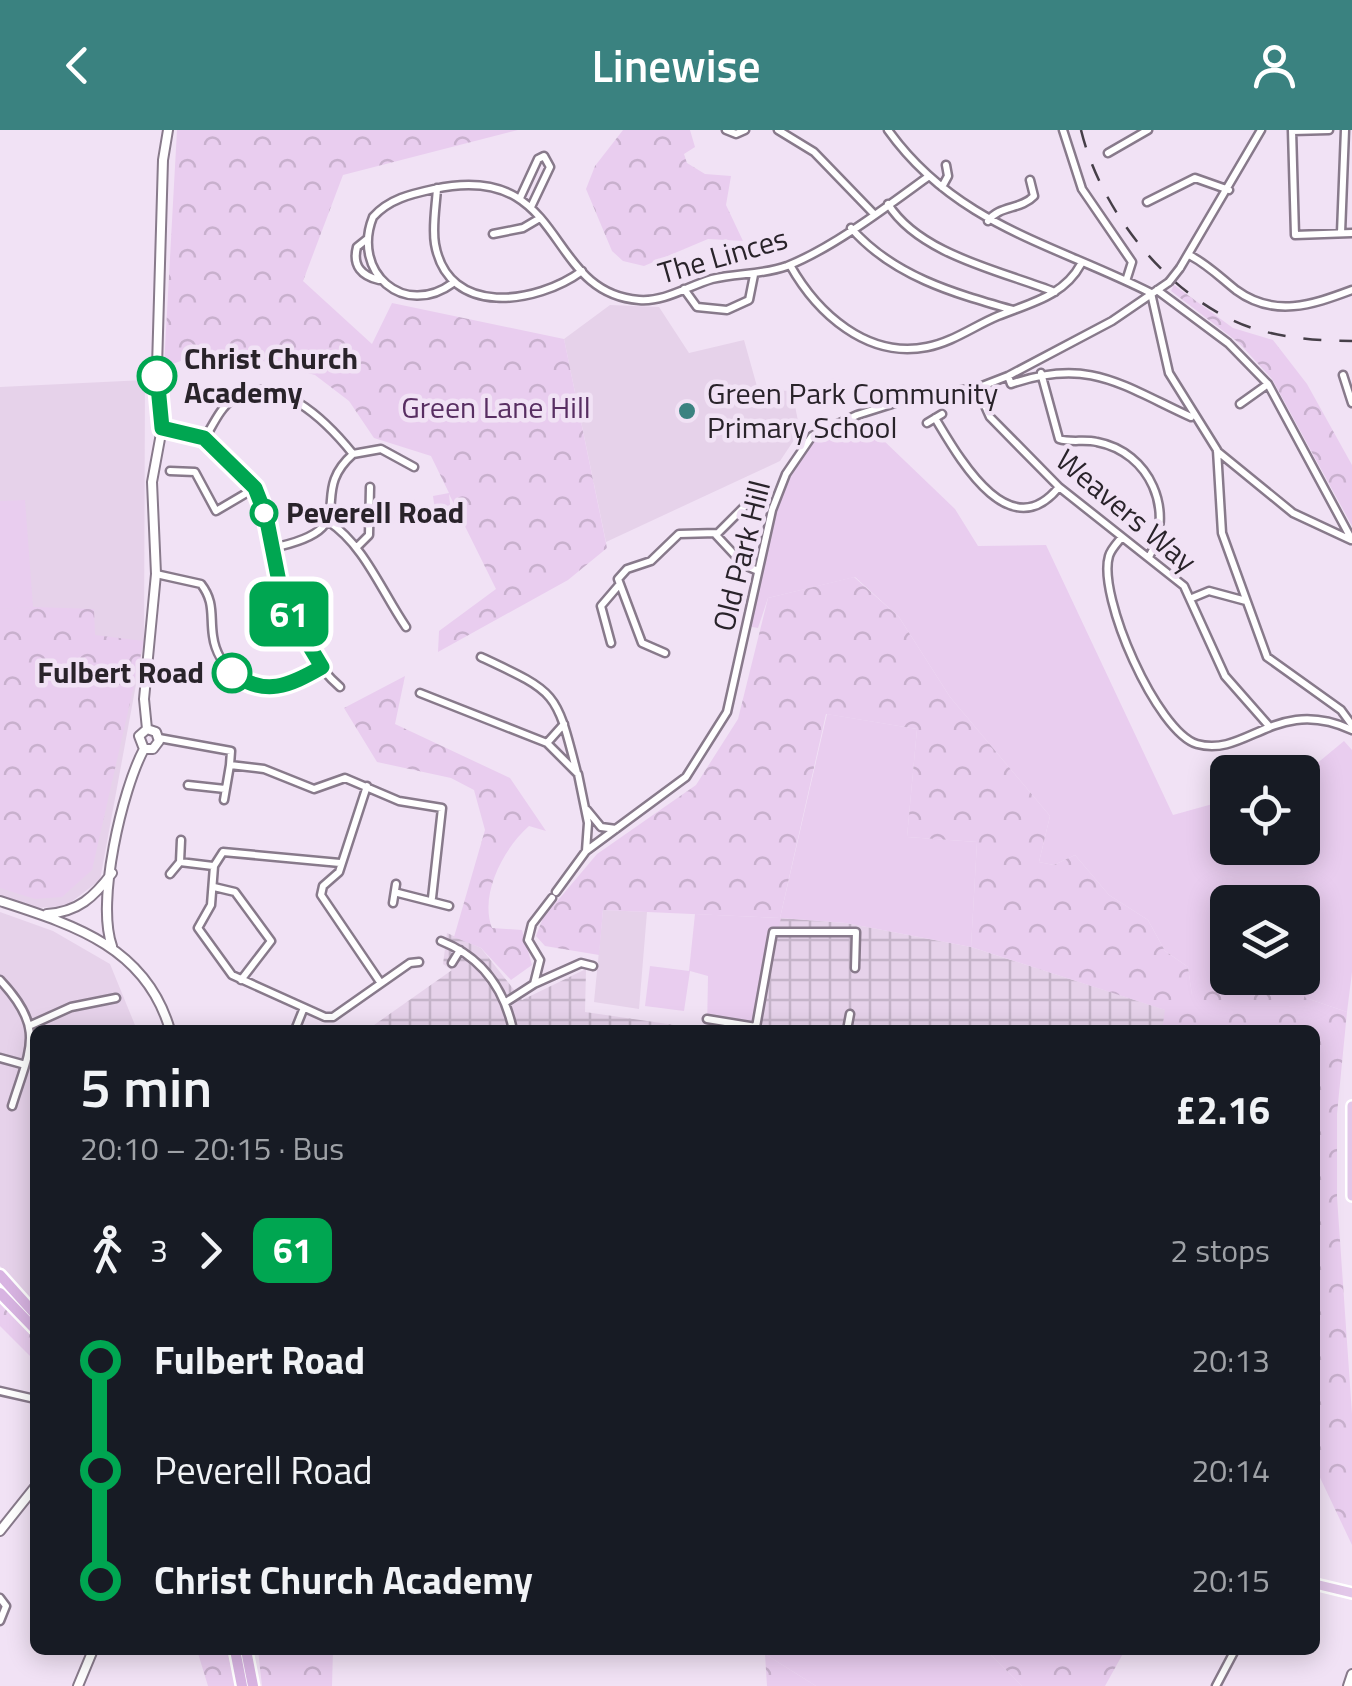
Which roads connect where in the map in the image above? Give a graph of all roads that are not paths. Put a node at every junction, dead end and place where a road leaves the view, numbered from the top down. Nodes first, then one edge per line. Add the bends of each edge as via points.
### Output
1 (168, 130) edge
2 (726, 130) edge
3 (745, 130) edge
4 (778, 130) edge
5 (888, 130) edge
6 (1063, 130) edge
7 (1148, 130) edge
8 (1261, 130) edge
9 (1292, 130) edge
10 (1328, 130) edge
11 (1345, 130) edge
12 (1108, 153) dead end
13 (946, 165) dead end
14 (930, 176) junction
15 (1030, 180) dead end
16 (942, 187) junction
17 (436, 188) junction
18 (1229, 190) junction
19 (519, 198) junction
20 (1147, 202) dead end
21 (888, 204) junction
22 (531, 207) junction
23 (873, 214) junction
24 (540, 218) junction
25 (988, 221) junction
26 (851, 228) junction
27 (1341, 233) junction
28 (1352, 233) edge
29 (493, 234) dead end
30 (367, 239) junction
31 (1190, 256) junction
32 (1081, 264) junction
33 (790, 265) junction
34 (582, 272) junction
35 (754, 276) junction
36 (380, 280) junction
37 (1126, 281) junction
38 (454, 283) junction
39 (684, 290) junction
40 (1352, 290) edge
41 (1056, 292) junction
42 (1154, 292) junction
43 (983, 300) junction
44 (1014, 310) junction
45 (986, 322) junction
46 (1041, 374) junction
47 (1343, 375) dead end
48 (1008, 376) junction
49 (1268, 384) junction
50 (976, 388) junction
51 (1352, 403) edge
52 (1240, 404) dead end
53 (1192, 417) junction
54 (934, 418) dead end
55 (162, 428) junction
56 (204, 438) junction
57 (1217, 450) junction
58 (353, 454) junction
59 (414, 468) dead end
60 (170, 472) dead end
61 (370, 487) dead end
62 (255, 488) junction
63 (1059, 488) junction
64 (746, 506) dead end
65 (329, 522) junction
66 (717, 533) junction
67 (1122, 537) junction
68 (1352, 540) edge
69 (358, 546) junction
70 (272, 548) junction
71 (1149, 558) junction
72 (759, 571) junction
73 (156, 574) junction
74 (619, 585) junction
75 (1192, 598) junction
76 (1247, 602) junction
77 (406, 627) dead end
78 (611, 643) dead end
79 (665, 653) dead end
80 (481, 657) dead end
81 (322, 667) junction
82 (340, 686) dead end
83 (420, 693) dead end
84 (564, 723) junction
85 (1269, 726) junction
86 (1352, 728) edge
87 (146, 730) junction
88 (159, 738) junction
89 (547, 743) junction
90 (144, 748) junction
91 (230, 765) junction
92 (578, 774) junction
93 (188, 784) dead end
94 (367, 786) junction
95 (225, 790) junction
96 (224, 800) dead end
97 (584, 805) junction
98 (616, 829) junction
99 (181, 840) dead end
100 (586, 852) junction
101 (180, 862) junction
102 (340, 864) junction
103 (214, 866) junction
104 (112, 872) junction
105 (170, 874) dead end
106 (214, 887) junction
107 (432, 898) junction
108 (0, 900) edge
109 (393, 903) dead end
110 (13, 905) junction
111 (448, 906) dead end
112 (0, 912) edge
113 (42, 914) junction
114 (441, 940) dead end
115 (112, 946) junction
116 (460, 950) junction
117 (419, 962) dead end
118 (452, 963) dead end
119 (593, 966) dead end
120 (855, 968) dead end
121 (0, 980) edge
122 (241, 980) junction
123 (380, 982) junction
124 (534, 984) junction
125 (10, 990) junction
126 (116, 998) dead end
127 (0, 999) edge
128 (506, 1002) junction
129 (303, 1010) junction
130 (850, 1014) dead end
131 (707, 1019) dead end
132 (32, 1025) joint
133 (170, 1025) edge
134 (297, 1025) edge
135 (512, 1025) edge
136 (740, 1025) edge
137 (757, 1025) edge
138 (849, 1025) edge
139 (30, 1043) edge
140 (0, 1058) edge
141 (22, 1064) junction
142 (12, 1106) dead end
143 (1352, 1106) edge
144 (1352, 1196) edge
145 (0, 1276) edge
146 (0, 1293) edge
147 (30, 1309) edge
148 (30, 1323) edge
149 (0, 1392) edge
150 (30, 1398) edge
151 (30, 1493) edge
152 (0, 1531) edge
153 (1320, 1585) edge
154 (1352, 1593) edge
155 (0, 1598) edge
156 (0, 1621) edge
157 (91, 1655) edge
158 (236, 1655) edge
159 (247, 1655) edge
160 (1232, 1655) edge
161 (1352, 1674) edge
162 (78, 1686) edge
163 (242, 1686) edge
164 (253, 1686) edge
165 (1216, 1686) edge
166 (1348, 1686) edge

1 - 55 street via 157,367
2 - 3 street
4 - 23 street via 814,152
5 - 14 street
6 - 37 street via 1082,189 1132,262
7 - 12 street
8 - 18 street, Old Park Hill
9 - 10 street
9 - 27 street via 1295,235
11 - 27 street
13 - 16 street
14 - 16 street
14 - 21 street, The Linces
15 - 25 street via 1034,196 1028,203 994,212
16 - 25 street
17 - 19 street, The Linces via 482,182
17 - 30 street, The Linces via 382,208
17 - 38 street via 435,243
18 - 20 street via 1194,178
18 - 31 street, Old Park Hill
19 - 22 street, The Linces
19 - 22 street via 544,156 550,167
21 - 23 street, The Linces
21 - 41 street via 926,240
22 - 24 street, The Linces
23 - 26 street, The Linces
24 - 29 street
24 - 34 street, The Linces
25 - 32 street
26 - 33 street, The Linces
26 - 43 street via 876,255 910,276
27 - 28 street
30 - 36 street
30 - 36 street via 358,247 356,264
31 - 40 street via 1266,306 1294,308
31 - 42 street, Old Park Hill, bridge
32 - 37 street
32 - 41 street
33 - 35 street, The Linces
33 - 45 street via 846,330 880,346 929,346
34 - 38 street via 550,292 524,298 488,297
34 - 39 street, The Linces via 610,293 639,300
35 - 39 street, The Linces
35 - 39 street via 749,300 726,310 697,307
36 - 38 street via 415,296
37 - 42 street
41 - 44 street
42 - 48 street, Old Park Hill via 1112,322
42 - 49 street via 1228,343
42 - 53 street via 1169,372
43 - 44 street
43 - 45 street via 990,309
44 - 45 street
46 - 48 street via 1011,384
46 - 53 street via 1092,372
46 - 71 street via 1059,439 1116,448 1151,480 1160,516
47 - 51 street
48 - 50 street, Old Park Hill
49 - 52 street
49 - 68 street
50 - 63 street, Weavers Way via 990,418
50 - 72 street, Old Park Hill via 914,397 812,436 786,474
53 - 57 street
54 - 63 street via 969,474 994,497 1034,506
55 - 56 street
55 - 73 street via 152,482
56 - 58 street via 232,400 259,390 300,404
56 - 62 street
57 - 68 street via 1292,513
57 - 76 street via 1222,534
58 - 59 street via 381,449
58 - 65 street via 334,480
60 - 62 street via 195,472 216,511
61 - 69 street via 368,536
62 - 70 street
63 - 67 street, Weavers Way
64 - 66 street
65 - 69 street
65 - 70 street via 305,540
66 - 72 street via 744,565
66 - 74 street via 679,534 644,566 622,572
67 - 71 street, Weavers Way
67 - 85 street via 1109,556 1111,596 1161,711 1186,739 1213,746
69 - 77 street
70 - 81 street via 283,602
71 - 75 street, Weavers Way
72 - 98 street, Old Park Hill via 727,712 686,777
73 - 81 street via 193,580 207,592 218,655 248,685 280,688
73 - 87 street
74 - 78 street via 601,606
74 - 79 street via 642,643
75 - 76 street via 1209,591
75 - 85 street, Weavers Way via 1225,676
76 - 86 street via 1268,658 1341,710
80 - 84 street via 531,680 560,705
81 - 82 street
83 - 89 street
84 - 89 street
84 - 92 street
85 - 86 street via 1314,717
87 - 88 street
87 - 90 street via 139,736
88 - 90 street via 153,749
88 - 91 street via 231,751
89 - 92 street
90 - 104 street via 128,785
91 - 94 street via 264,769 305,788 346,778
91 - 95 street
92 - 97 street
93 - 95 street
94 - 102 street
94 - 107 street via 399,801 442,808
95 - 96 street
97 - 98 street via 602,827
97 - 100 street
98 - 100 street, Old Park Hill
99 - 101 street
100 - 124 street, Old Park Hill via 532,924 528,940 540,960
101 - 103 street
101 - 105 street
102 - 103 street via 228,852
102 - 123 street via 322,889 323,900
103 - 106 street
104 - 113 street via 84,904
104 - 115 street
106 - 122 street via 198,928
106 - 122 street via 235,892 271,941
107 - 109 street via 397,889
107 - 111 street
108 - 110 street
110 - 112 street
110 - 113 street
113 - 115 street
114 - 116 street
115 - 133 street via 153,990
116 - 118 street
116 - 128 street via 492,978
117 - 123 street
119 - 124 street via 581,963
120 - 137 street via 856,932 773,932
121 - 125 street
122 - 129 street
123 - 129 street via 333,1017
124 - 128 street
125 - 127 street
125 - 132 street
126 - 132 street via 70,1007
128 - 135 street
129 - 134 street
130 - 138 street
131 - 136 street
139 - 141 street
140 - 141 street
141 - 142 street
143 - 144 main road
145 - 147 highway
146 - 148 highway
149 - 150 street
151 - 152 street
153 - 154 main road
155 - 156 street via 6,1606
157 - 162 street
158 - 163 highway
159 - 164 highway
160 - 165 street
161 - 166 street

